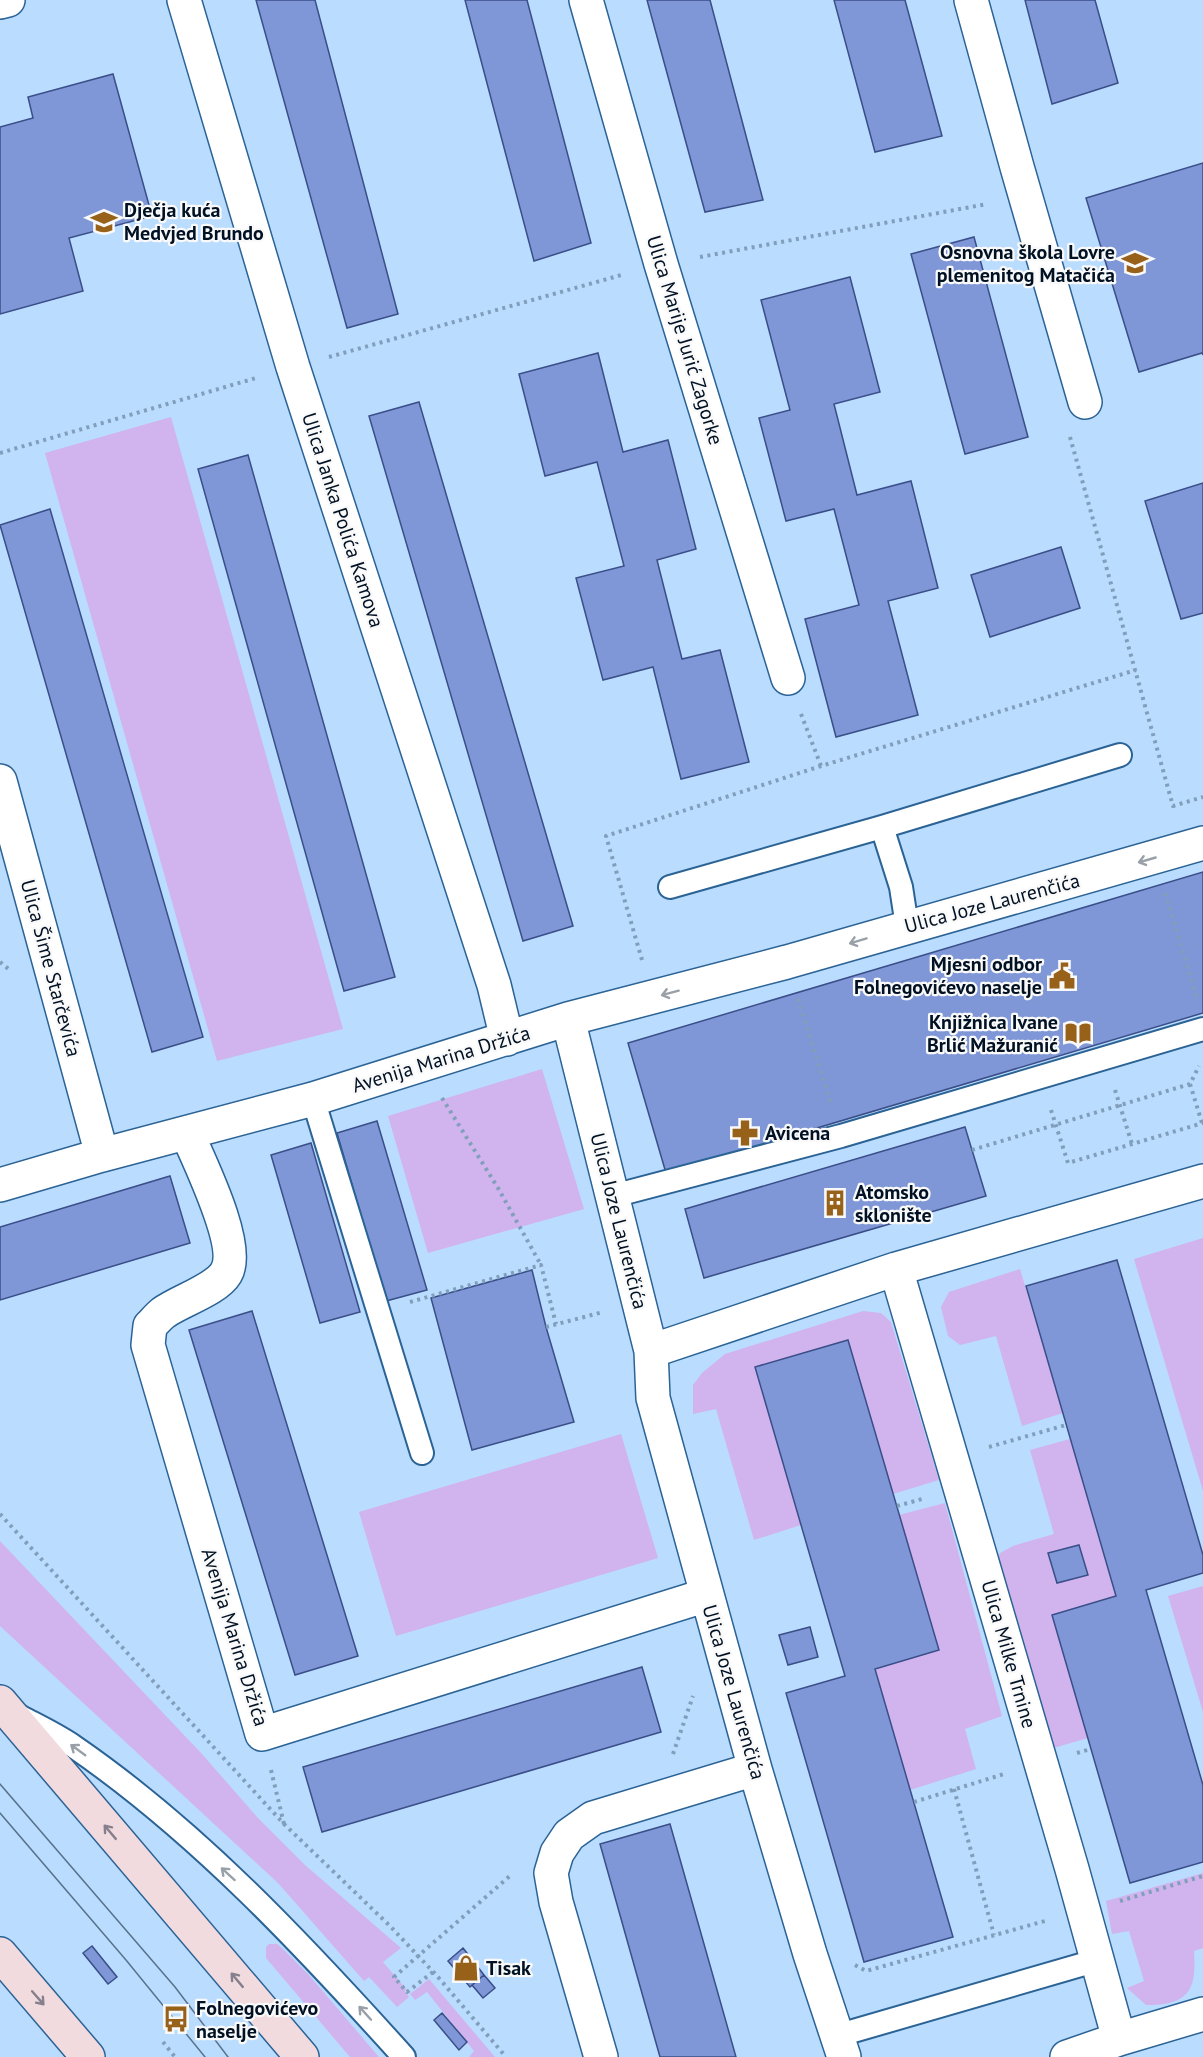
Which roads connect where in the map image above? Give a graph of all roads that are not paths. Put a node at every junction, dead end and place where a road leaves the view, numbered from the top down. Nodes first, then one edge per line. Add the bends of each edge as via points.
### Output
1 (8, 0) edge
2 (184, 0) edge
3 (586, 0) edge
4 (971, 0) edge
5 (0, 2) edge
6 (1085, 402) dead end
7 (788, 678) road end
8 (1120, 755) dead end
9 (0, 781) edge
10 (882, 827) junction
11 (1203, 843) edge
12 (670, 886) dead end
13 (907, 926) junction
14 (568, 1019) junction
15 (1203, 1029) edge
16 (507, 1039) junction
17 (314, 1099) junction
18 (187, 1133) junction
19 (102, 1155) junction
20 (1203, 1180) edge
21 (0, 1185) edge
22 (613, 1196) junction
23 (896, 1269) junction
24 (651, 1351) junction
25 (422, 1452) dead end
26 (707, 1596) junction
27 (2, 1705) edge
28 (755, 1768) junction
29 (0, 1954) edge
30 (1098, 1960) junction
31 (1203, 2014) edge
32 (1119, 2039) junction
33 (840, 2047) edge
34 (88, 2057) edge
35 (302, 2057) edge
36 (404, 2057) edge
37 (601, 2057) edge
38 (1067, 2057) edge

1 - 5 street
2 - 16 street, Ulica Janka Polića Kamova via 293,367 494,985
3 - 7 street, Ulica Marije Jurić Zagorke via 661,264
4 - 6 street
8 - 10 lane
9 - 19 street, Ulica Šime Starčevića
10 - 12 lane
10 - 13 lane via 901,887
11 -> 13 street, Ulica Joze Laurenčića
13 -> 14 street, Ulica Joze Laurenčića
14 - 16 street, Avenija Marina Držića
14 - 22 street, Ulica Joze Laurenčića
15 - 22 lane via 841,1136
16 - 17 street, Avenija Marina Držića
17 - 18 street, Avenija Marina Držića
17 - 25 lane
18 - 19 street, Avenija Marina Držića
18 - 26 street, Avenija Marina Držića via 225,1228 230,1252 226,1273 210,1287 163,1313 150,1326 148,1345 262,1734
19 - 21 street, Avenija Marina Držića
20 - 23 street
22 - 24 street, Ulica Joze Laurenčića
23 - 24 street
23 - 30 street, Ulica Milke Trnine
24 - 26 street, Ulica Joze Laurenčića via 653,1398
26 - 28 street, Ulica Joze Laurenčića
35 -> 27 main road
36 -> 27 lane via 250,1894 150,1804 72,1745
28 - 33 street, Ulica Joze Laurenčića
28 - 37 street via 593,1818 569,1835 557,1853 551,1873 556,1902
29 -> 34 main road
30 - 32 street, Ulica Milke Trnine
30 - 33 lane
31 - 32 street
32 - 38 street

